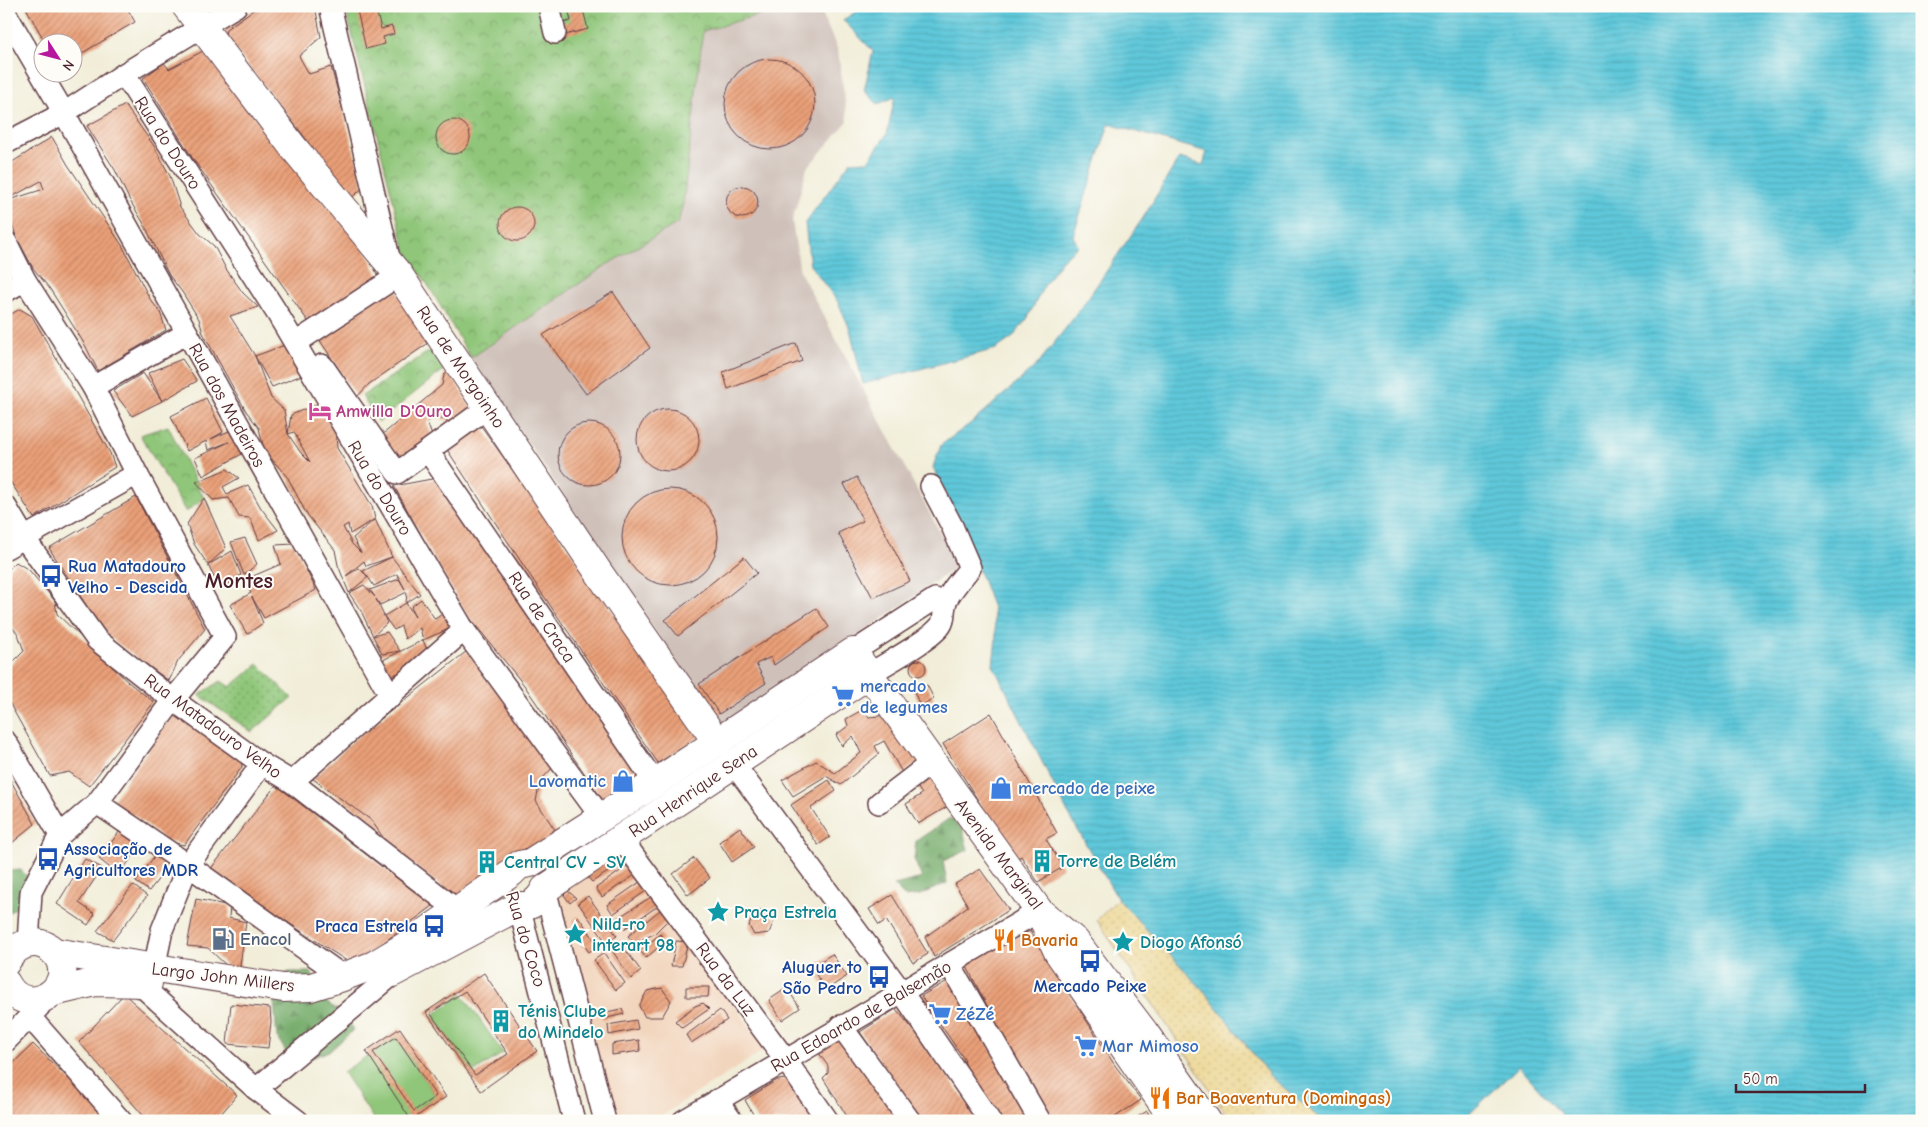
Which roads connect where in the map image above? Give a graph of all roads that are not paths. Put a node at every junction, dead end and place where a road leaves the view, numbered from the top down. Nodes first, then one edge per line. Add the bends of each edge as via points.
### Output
1 (186, 6) edge
2 (236, 6) edge
3 (330, 6) edge
4 (549, 6) edge
5 (6, 14) edge
6 (202, 28) junction
7 (555, 33) dead end
8 (124, 74) junction
9 (64, 113) junction
10 (6, 144) edge
11 (6, 242) edge
12 (395, 269) junction
13 (26, 280) junction
14 (6, 291) edge
15 (277, 313) junction
16 (187, 333) junction
17 (300, 340) junction
18 (93, 386) junction
19 (487, 408) junction
20 (428, 451) junction
21 (137, 474) junction
22 (931, 486) dead end
23 (6, 507) edge
24 (25, 539) junction
25 (6, 548) edge
26 (944, 606) junction
27 (464, 630) junction
28 (853, 652) junction
29 (868, 675) junction
30 (391, 696) junction
31 (173, 700) junction
32 (6, 742) edge
33 (725, 753) junction
34 (932, 763) junction
35 (262, 764) junction
36 (292, 782) junction
37 (656, 783) junction
38 (97, 803) junction
39 (879, 803) dead end
40 (601, 817) junction
41 (60, 835) junction
42 (622, 839) junction
43 (188, 865) junction
44 (520, 868) junction
45 (546, 889) junction
46 (519, 906) junction
47 (457, 910) junction
48 (1039, 911) junction
49 (17, 939) edge
50 (54, 952) junction
51 (6, 962) edge
52 (950, 964) junction
53 (154, 969) junction
54 (398, 970) junction
55 (344, 977) junction
56 (126, 981) junction
57 (6, 983) edge
58 (901, 991) junction
59 (51, 994) junction
60 (30, 1017) junction
61 (841, 1026) junction
62 (6, 1041) edge
63 (786, 1059) junction
64 (256, 1089) junction
65 (717, 1100) junction
66 (121, 1121) edge
67 (298, 1121) edge
68 (574, 1121) edge
69 (605, 1121) edge
70 (683, 1121) edge
71 (732, 1121) edge
72 (828, 1121) edge
73 (910, 1121) edge
74 (990, 1121) edge
75 (1040, 1121) edge
76 (1175, 1121) edge
77 (1207, 1121) edge

1 - 6 main road, Rua de Morgoinho
2 - 6 street
3 - 12 street
4 - 7 street
5 - 9 street, Rua dos Madeiros
6 - 8 street
6 - 12 main road, Rua de Morgoinho via 293,147
8 - 9 street
8 - 15 street, Rua do Douro
9 - 10 street
9 - 16 street, Rua dos Madeiros
11 - 13 street
12 - 17 street
12 - 19 main road, Rua de Morgoinho
13 - 14 street
13 - 18 street
15 - 17 street
15 - 27 street, Rua do Douro
16 - 18 street
16 - 30 street, Rua dos Madeiros
17 - 20 street via 323,366 396,473
18 - 21 street
19 - 20 street
19 - 33 main road, Rua de Morgoinho
20 - 37 street, Rua de Craca
21 - 24 street
21 - 31 street via 225,637
22 - 26 street via 970,568
23 - 24 street, Rua Matadouro Velho
24 - 25 street
24 - 31 street, Rua Matadouro Velho via 97,640
26 - 28 street via 935,599
26 - 29 street via 941,626
27 - 30 street
27 - 40 street, Rua do Douro
28 - 29 main road, Avenida Marginal
28 - 33 main road
29 - 33 main road, Rua Henrique Sena
29 - 34 main road, Avenida Marginal
30 - 36 street
31 - 35 street, Rua Matadouro Velho
31 - 38 street
32 - 41 street
33 - 37 main road, Rua Henrique Sena
33 - 42 main road, Rua Henrique Sena
33 - 58 street
34 - 39 street
34 - 48 main road, Avenida Marginal
35 - 36 street, Rua Matadouro Velho
35 - 43 street
36 - 47 street, Rua Matadouro Velho
37 - 40 main road, Rua Henrique Sena
38 - 41 street
38 - 43 street
40 - 44 main road, Rua Henrique Sena
41 - 49 street via 31,892
42 - 45 main road, Rua Henrique Sena
42 - 63 street, Rua da Luz
43 - 53 street via 162,930
43 - 55 street
44 - 45 main road, Rua do Coco via 536,864 541,869
44 - 46 main road, Rua do Coco via 508,887
44 - 47 main road, Largo John Millers
45 - 46 main road, Rua Henrique Sena via 532,904
45 - 69 street, Rua do Coco
46 - 54 main road, Largo John Millers
46 - 68 street, Rua do Coco
47 - 55 main road, Largo John Millers via 374,965
48 - 52 street, Rua Edoardo de Balsemão
48 - 76 main road via 1058,952
48 - 77 main road, Avenida Marginal via 1075,941
49 - 50 main road, Largo John Millers via 42,944
49 - 51 main road via 15,950
50 - 53 main road, Largo John Millers
50 - 59 main road via 62,972 58,986
52 - 58 street, Rua Edoardo de Balsemão
52 - 75 street
53 - 55 main road, Largo John Millers via 284,988 310,987
54 - 56 main road, Largo John Millers via 343,996 292,1002
54 - 64 street
56 - 59 main road, Largo John Millers via 96,982
56 - 64 street via 144,988
57 - 59 main road, Largo John Millers via 14,994 27,1000 35,1001
58 - 61 street, Rua Edoardo de Balsemão
58 - 74 street
59 - 60 street
60 - 62 street
60 - 66 street
61 - 63 street, Rua Edoardo de Balsemão
61 - 73 street
63 - 65 street, Rua Edoardo de Balsemão
63 - 72 street, Rua da Luz
64 - 67 street
65 - 70 street, Rua Edoardo de Balsemão
65 - 71 street

